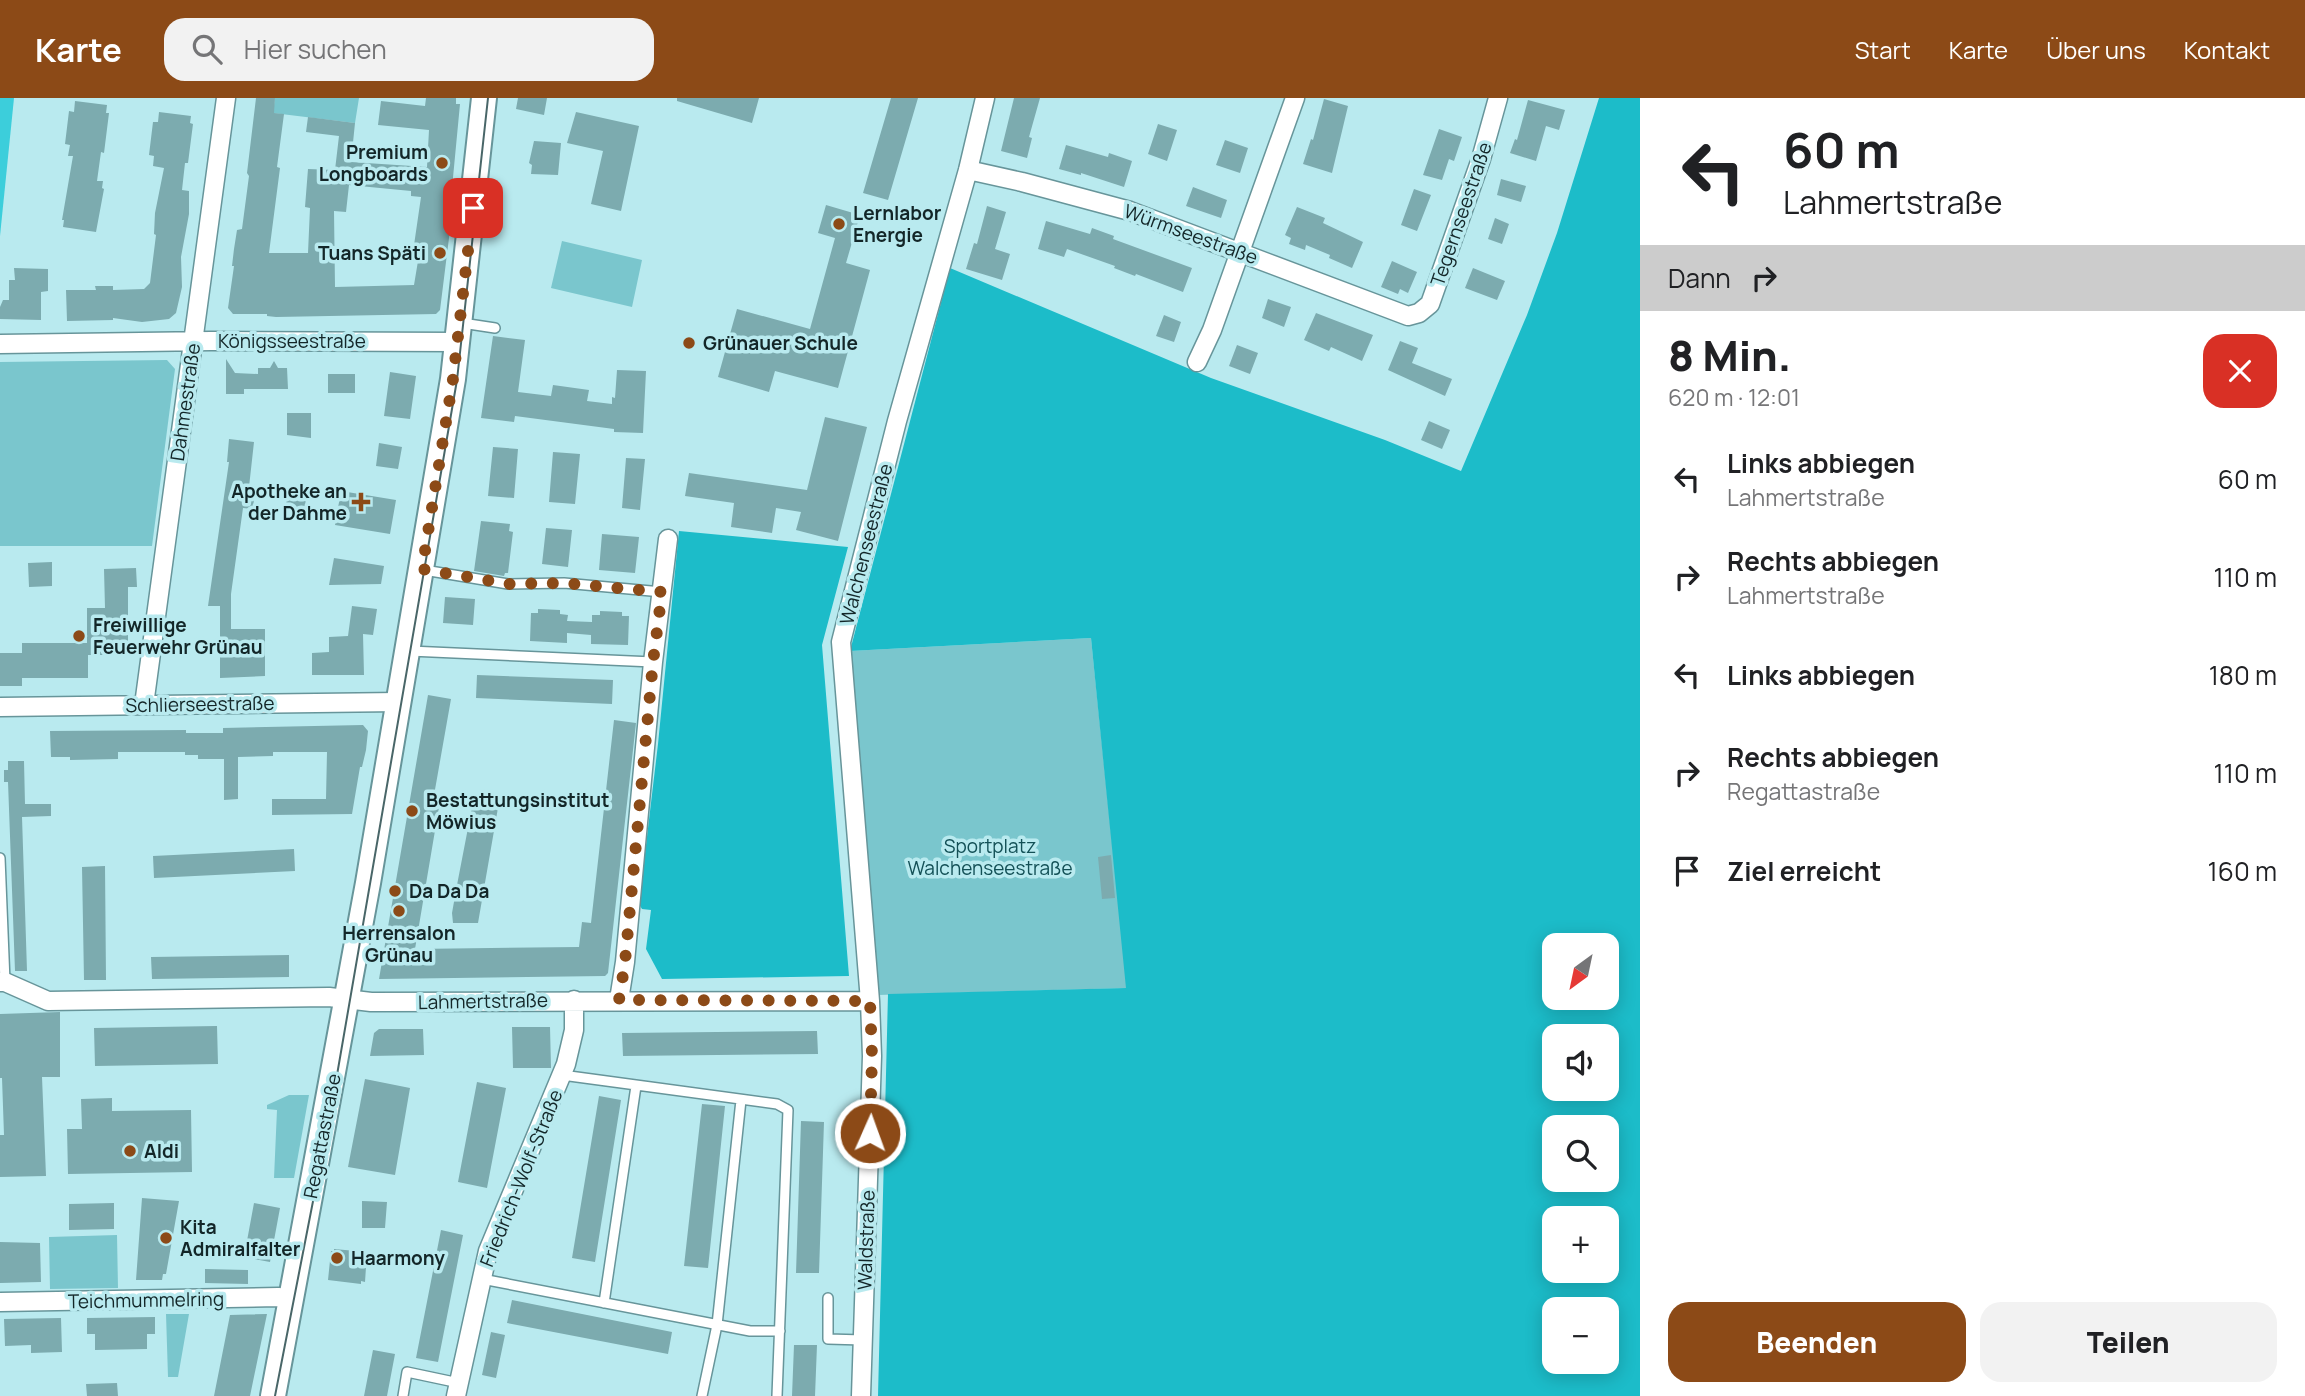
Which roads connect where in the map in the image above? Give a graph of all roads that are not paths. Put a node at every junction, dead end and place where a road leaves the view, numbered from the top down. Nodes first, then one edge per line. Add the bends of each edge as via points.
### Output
1 (226, 98) edge
2 (484, 98) edge
3 (985, 98) edge
4 (1295, 98) edge
5 (1498, 98) edge
6 (968, 170) junction
7 (1239, 251) junction
8 (1408, 316) joint
9 (495, 328) dead end
10 (459, 333) junction
11 (194, 341) junction
12 (0, 344) edge
13 (1197, 362) dead end
14 (668, 538) dead end
15 (422, 569) junction
16 (662, 592) junction
17 (408, 651) junction
18 (653, 662) junction
19 (399, 702) junction
20 (144, 705) junction
21 (0, 707) edge
22 (0, 858) edge
23 (2, 982) edge
24 (347, 999) junction
25 (574, 1000) junction
26 (619, 1000) junction
27 (870, 1001) junction
28 (562, 1075) junction
29 (636, 1086) junction
30 (741, 1100) junction
31 (482, 1279) junction
32 (828, 1298) dead end
33 (292, 1299) junction
34 (0, 1302) edge
35 (604, 1303) junction
36 (717, 1325) junction
37 (780, 1331) junction
38 (863, 1340) junction
39 (457, 1390) edge
40 (273, 1396) edge
41 (403, 1396) edge
42 (702, 1396) edge
43 (777, 1396) edge
44 (860, 1396) edge

1 - 11 street, Dahmestraße
2 - 10 main road, Regattastraße
3 - 6 street, Walchenseestraße
4 - 7 street
5 - 8 street, Tegernseestraße via 1430,304
6 - 7 street, Würmseestraße via 1130,211
6 - 27 street, Walchenseestraße via 841,642
7 - 8 street, Würmseestraße
7 - 13 street
9 - 10 lane
10 - 11 street, Königsseestraße
10 - 15 main road, Regattastraße
11 - 12 street, Königsseestraße
11 - 20 street, Dahmestraße
14 - 16 street
15 - 16 lane via 508,584 564,583
15 - 17 main road, Regattastraße
16 - 18 street
17 - 18 lane
17 - 19 main road, Regattastraße
18 - 26 street
19 - 20 street, Schlierseestraße
19 - 24 main road, Regattastraße
20 - 21 street, Schlierseestraße
22 - 23 lane
23 - 24 street via 48,1001
24 - 25 street, Lahmertstraße
24 - 33 main road, Regattastraße
25 - 26 street, Lahmertstraße
25 - 28 street, Friedrich-Wolf-Straße via 574,1030
26 - 27 street, Lahmertstraße
27 - 38 street, Waldstraße
28 - 29 lane
28 - 31 street, Friedrich-Wolf-Straße via 493,1238
29 - 30 lane
29 - 35 lane
30 - 36 lane
30 - 37 lane via 777,1104 788,1110
31 - 35 lane
31 - 39 street, Friedrich-Wolf-Straße
32 - 38 lane via 828,1339
33 - 34 street, Teichmummelring
33 - 40 main road, Regattastraße
35 - 36 lane
36 - 37 lane
36 - 42 lane
37 - 43 lane
38 - 44 street, Waldstraße
39 - 41 lane via 407,1372

